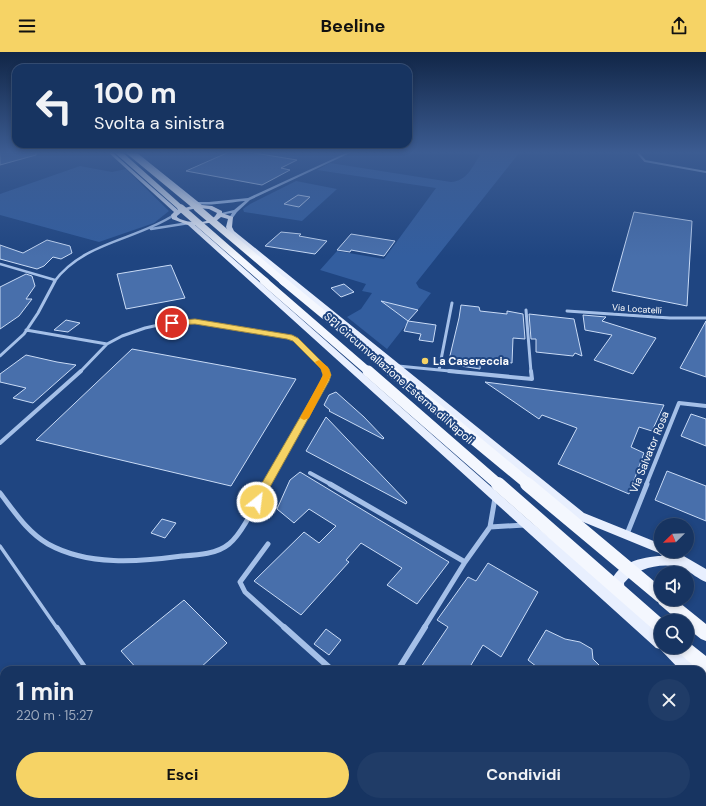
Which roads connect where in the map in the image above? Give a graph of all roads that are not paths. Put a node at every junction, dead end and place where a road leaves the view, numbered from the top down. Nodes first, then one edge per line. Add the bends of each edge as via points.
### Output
1 (148, 187) edge
2 (156, 187) edge
3 (171, 187) edge
4 (178, 187) edge
5 (275, 187) edge
6 (250, 199) junction
7 (219, 202) junction
8 (201, 205) junction
9 (176, 213) junction
10 (219, 214) junction
11 (233, 214) junction
12 (189, 223) junction
13 (140, 231) junction
14 (0, 264) edge
15 (55, 280) junction
16 (452, 303) dead end
17 (526, 310) dead end
18 (567, 310) dead end
19 (706, 318) edge
20 (26, 330) junction
21 (107, 344) junction
22 (0, 356) edge
23 (395, 366) junction
24 (439, 370) junction
25 (706, 406) edge
26 (0, 443) edge
27 (310, 473) dead end
28 (0, 493) edge
29 (496, 496) junction
30 (527, 525) junction
31 (490, 527) junction
32 (627, 534) junction
33 (268, 544) dead end
34 (0, 546) edge
35 (654, 546) edge
36 (676, 558) edge
37 (465, 562) junction
38 (686, 564) junction
39 (706, 576) edge
40 (654, 590) edge
41 (672, 606) edge
42 (623, 608) junction
43 (654, 621) edge
44 (706, 634) edge
45 (654, 637) edge
46 (674, 654) edge
47 (692, 654) edge
48 (84, 666) edge
49 (328, 666) edge
50 (400, 666) edge
51 (687, 666) edge
52 (706, 666) edge

1 - 9 main road
2 - 43 highway, SP1 Circumvallazione Esterna di Napoli, bridge
3 - 40 highway, SP1 Circumvallazione Esterna di Napoli, bridge
4 - 8 main road
5 - 6 street
6 - 7 street
6 - 11 street
7 - 8 street
7 - 8 street
8 - 9 main road
8 - 10 main road via 218,210
9 - 12 main road via 174,218
9 - 13 street via 162,223
10 - 11 main road
10 - 12 main road via 212,220
11 - 23 main road via 229,227 231,232
12 - 13 street
12 - 29 main road
13 - 15 street via 93,250
14 - 15 street
15 - 20 street
16 - 24 street
17 - 24 street via 532,379
18 - 19 street, Via Locatelli via 670,318
20 - 21 street
20 - 22 street
21 - 26 street via 76,376
21 - 28 street via 128,334 164,324 211,324 296,340 325,369 327,375 236,538 226,547 206,554 140,562 79,555 48,544 30,532
23 - 24 street
23 - 32 main road via 580,516
25 - 32 street, Via Salvator Rosa via 679,403
27 - 37 street
29 - 30 main road
29 - 31 street
30 - 31 street
30 - 42 main road
31 - 37 street
32 - 35 main road
33 - 49 street via 240,582 245,592
34 - 48 lane
36 - 38 main road
37 - 50 street
38 - 39 main road
38 - 42 main road via 669,561 649,562 622,573 617,581 618,595
41 - 44 highway
42 - 45 main road
46 - 51 main road
47 - 52 highway

